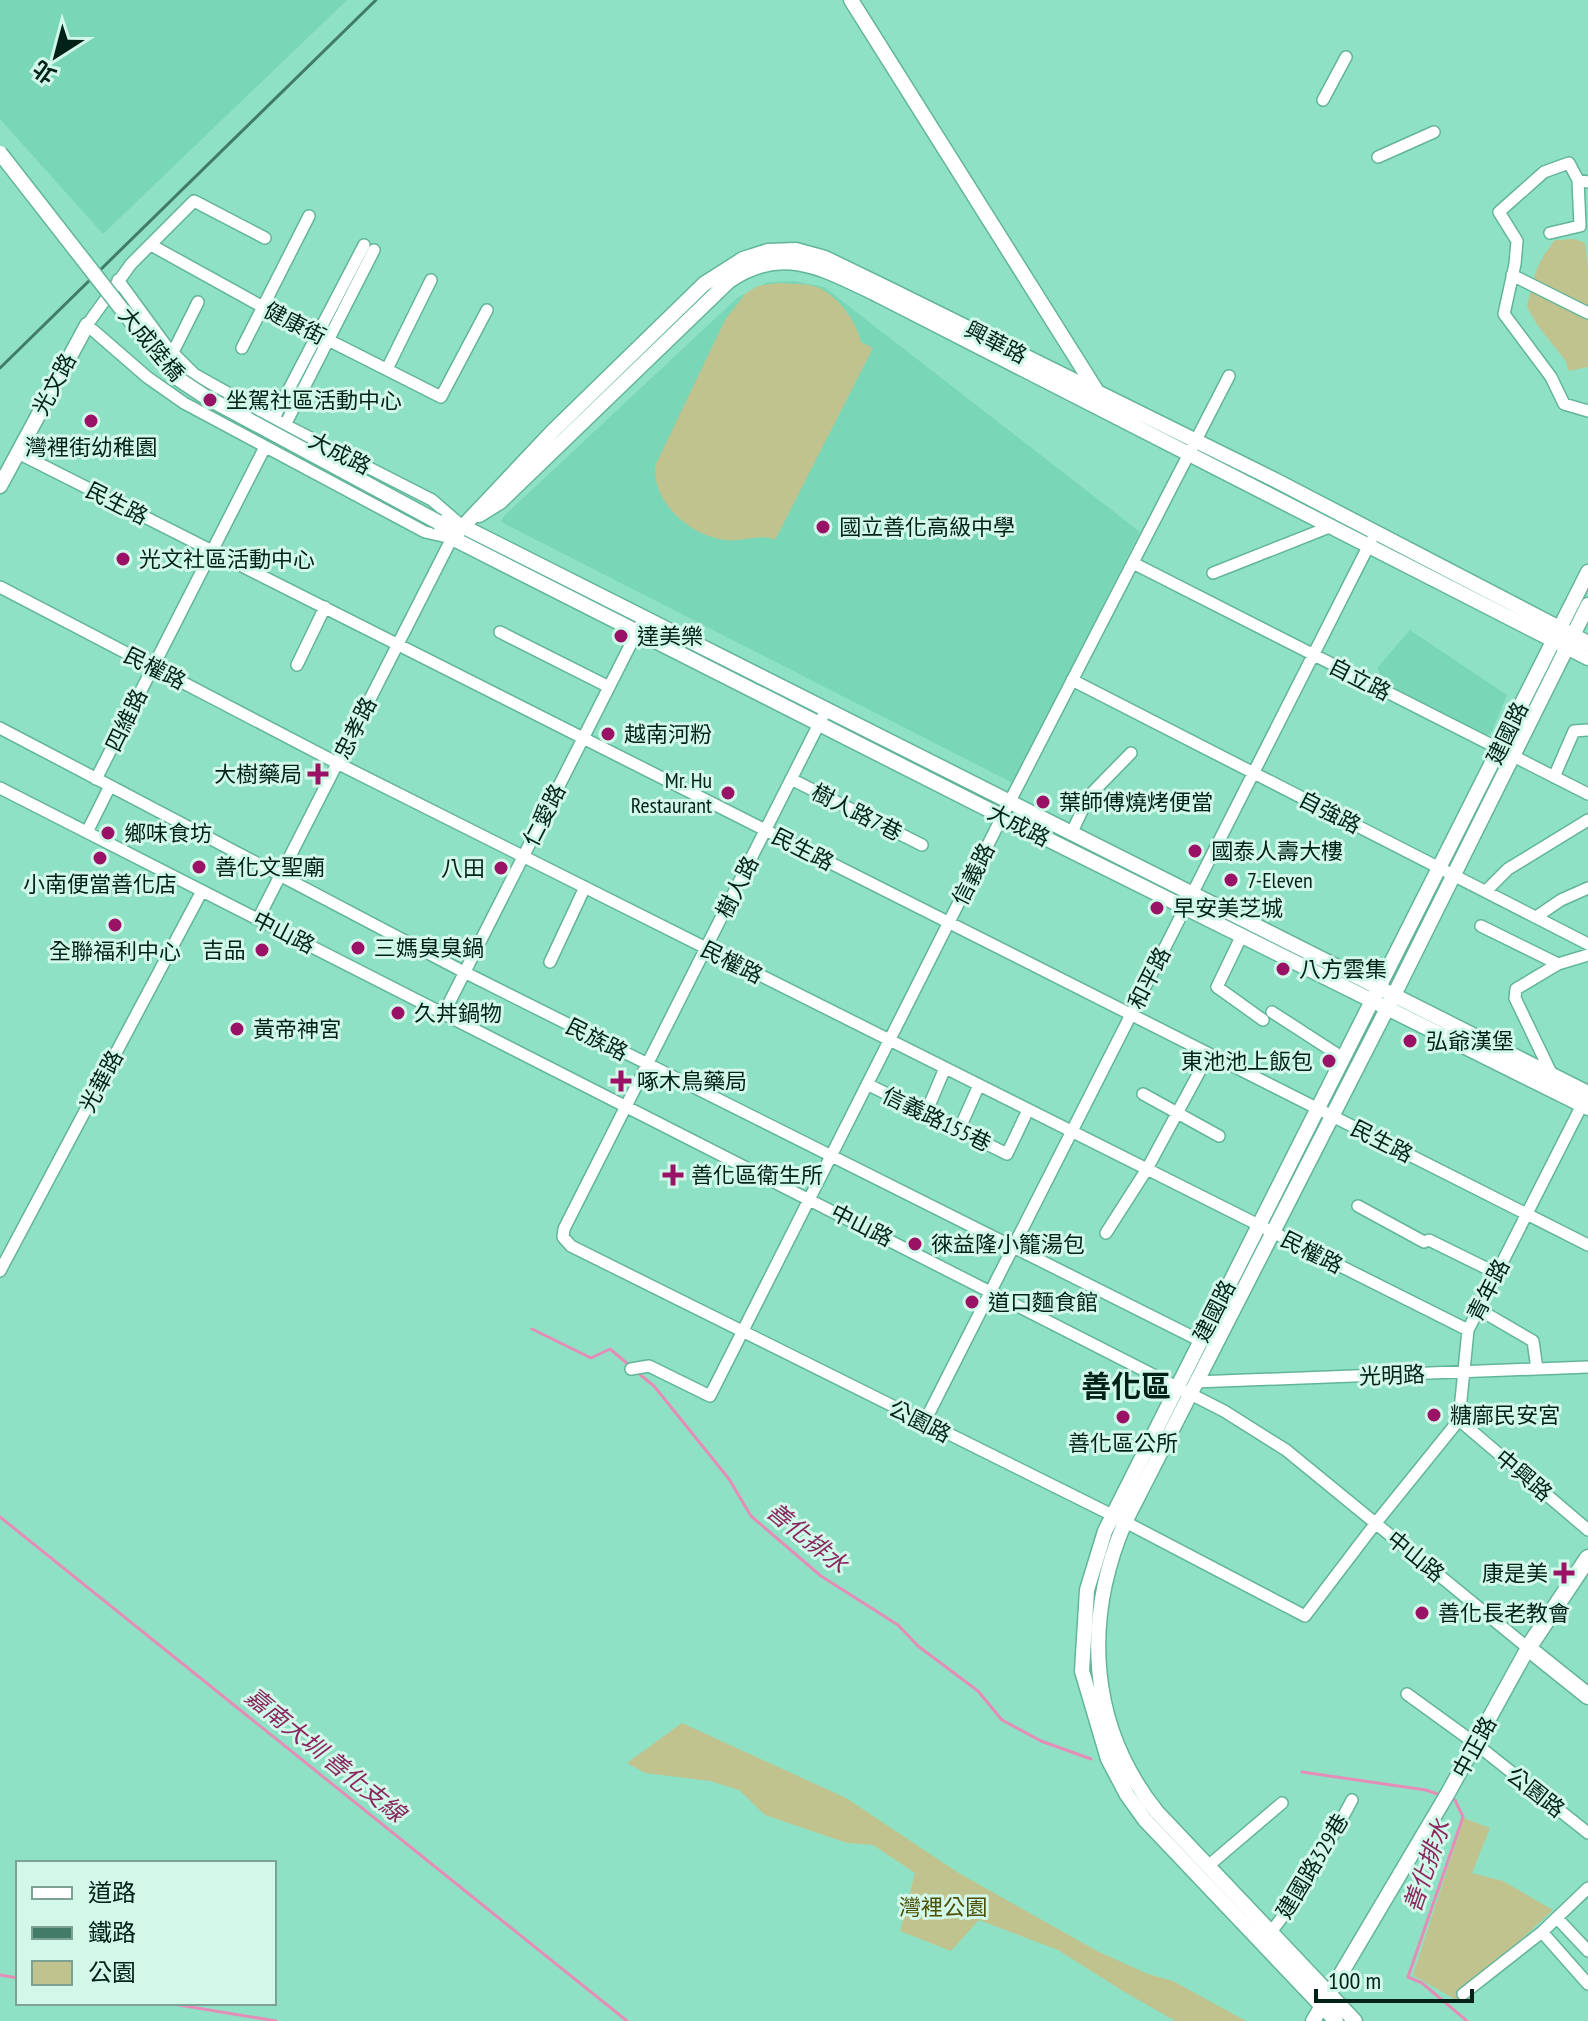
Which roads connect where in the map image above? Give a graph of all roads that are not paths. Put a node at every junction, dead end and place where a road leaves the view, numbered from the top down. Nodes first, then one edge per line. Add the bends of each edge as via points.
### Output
1 (851, 0) edge
2 (1346, 57) dead end
3 (1323, 100) dead end
4 (1434, 132) dead end
5 (0, 153) edge
6 (1378, 157) dead end
7 (1583, 181) edge
8 (309, 216) dead end
9 (1550, 233) dead end
10 (265, 238) dead end
11 (151, 245) junction
12 (369, 248) dead end
13 (1512, 275) junction
14 (118, 280) junction
15 (431, 280) dead end
16 (198, 302) dead end
17 (263, 307) junction
18 (487, 310) dead end
19 (1588, 313) edge
20 (87, 325) junction
21 (323, 338) junction
22 (242, 348) dead end
23 (172, 354) junction
24 (387, 369) junction
25 (1229, 376) dead end
26 (1099, 393) junction
27 (1588, 411) edge
28 (280, 422) junction
29 (265, 447) junction
30 (1192, 447) junction
31 (18, 453) junction
32 (0, 486) edge
33 (438, 522) joint
34 (1332, 526) junction
35 (457, 532) junction
36 (1372, 540) junction
37 (212, 550) junction
38 (1133, 563) junction
39 (1588, 572) edge
40 (1213, 573) dead end
41 (0, 587) edge
42 (1588, 605) edge
43 (325, 607) junction
44 (641, 624) junction
45 (500, 632) dead end
46 (1556, 634) junction
47 (1570, 642) junction
48 (1588, 643) edge
49 (398, 644) junction
50 (1314, 655) junction
51 (1588, 658) edge
52 (297, 665) dead end
53 (152, 666) junction
54 (1072, 680) junction
55 (609, 687) junction
56 (823, 717) junction
57 (0, 728) edge
58 (1588, 730) edge
59 (583, 738) junction
60 (1506, 752) junction
61 (1131, 753) dead end
62 (337, 763) junction
63 (1254, 773) junction
64 (1554, 777) junction
65 (96, 779) junction
66 (791, 779) junction
67 (110, 786) junction
68 (0, 788) edge
69 (1588, 794) edge
70 (1006, 810) junction
71 (1588, 820) edge
72 (766, 830) junction
73 (87, 832) junction
74 (1071, 834) junction
75 (922, 845) dead end
76 (523, 856) junction
77 (1447, 871) junction
78 (280, 875) junction
79 (585, 887) junction
80 (1588, 888) edge
81 (202, 891) junction
82 (1486, 891) junction
83 (1188, 901) junction
84 (1536, 917) junction
85 (258, 919) junction
86 (949, 922) junction
87 (1481, 926) dead end
88 (1242, 935) junction
89 (1588, 944) edge
90 (706, 948) junction
91 (1588, 955) edge
92 (550, 962) dead end
93 (1558, 964) junction
94 (464, 972) junction
95 (1376, 994) junction
96 (1391, 1001) junction
97 (444, 1013) junction
98 (1131, 1014) junction
99 (889, 1040) junction
100 (1209, 1054) junction
101 (1343, 1058) junction
102 (648, 1064) junction
103 (945, 1068) junction
104 (1552, 1075) junction
105 (867, 1084) junction
106 (979, 1085) junction
107 (1143, 1094) dead end
108 (1586, 1100) edge
109 (626, 1106) junction
110 (1317, 1108) junction
111 (1028, 1110) junction
112 (926, 1113) junction
113 (1178, 1113) junction
114 (1333, 1116) junction
115 (959, 1130) junction
116 (1072, 1132) junction
117 (1219, 1136) dead end
118 (832, 1157) junction
119 (1147, 1169) junction
120 (810, 1199) junction
121 (1358, 1206) dead end
122 (1527, 1214) junction
123 (1258, 1225) junction
124 (1273, 1232) junction
125 (1106, 1233) dead end
126 (1588, 1245) edge
127 (1014, 1246) junction
128 (0, 1271) edge
129 (1496, 1273) junction
130 (990, 1291) junction
131 (1478, 1309) junction
132 (1468, 1330) junction
133 (743, 1332) junction
134 (1199, 1340) junction
135 (1588, 1367) edge
136 (631, 1369) dead end
137 (1537, 1369) junction
138 (1463, 1372) junction
139 (1176, 1386) junction
140 (1192, 1388) junction
141 (1459, 1420) junction
142 (924, 1423) junction
143 (1119, 1518) junction
144 (1375, 1524) junction
145 (1588, 1530) edge
146 (1588, 1558) edge
147 (1528, 1648) junction
148 (1407, 1694) dead end
149 (1588, 1696) edge
150 (1476, 1744) junction
151 (1115, 1763) junction
152 (1352, 1800) dead end
153 (1282, 1803) dead end
154 (1588, 1833) edge
155 (1208, 1866) junction
156 (1588, 1889) edge
157 (1557, 1918) junction
158 (1271, 1932) junction
159 (1542, 1932) junction
160 (1588, 1951) edge
161 (1588, 1984) edge
162 (1463, 1994) dead end
163 (1325, 1999) junction
164 (1313, 2021) edge
165 (1336, 2021) edge
166 (1355, 2021) edge

1 - 26 street
2 - 3 street
4 - 6 street
5 - 33 street, 大成陸橋, bridge via 180,380
7 - 9 street via 1580,226
7 - 13 street via 1569,163 1544,172 1499,212 1517,241
8 - 17 street
10 - 11 street via 194,201
11 - 14 street
11 - 17 street, 健康街
12 - 21 street
13 - 19 street
13 - 27 street via 1504,314 1551,377 1564,404
14 - 20 street
14 - 23 street, 大成路
15 - 24 street
16 - 23 street
17 - 21 street, 健康街
17 - 22 street
18 - 24 street, 健康街 via 441,397
20 - 29 street, 大成路 via 159,387
20 - 31 street, 光文路
21 - 24 street, 健康街
21 - 28 street
23 - 28 street, 大成路 via 201,378
25 - 30 street, 信義路
26 - 30 street, 興華路
26 - 35 street, 興華路 via 825,258 796,250 768,251 732,264 704,284
28 - 35 street, 大成路 via 432,500
29 - 35 street, 大成路 via 425,532
29 - 37 street, 四維路
30 - 34 street, 興華路
30 - 35 street, 興華路 via 830,271 775,263 729,281 500,502
30 - 36 street, 興華路
30 - 38 street, 信義路
31 - 32 street, 光文路
31 - 37 street, 民生路
33 - 35 street, 大成路
34 - 36 street, 興華路
34 - 40 street
35 - 44 street, 大成路
35 - 49 street, 忠孝路
36 - 46 street, 興華路
36 - 50 street, 和平路
37 - 43 street, 民生路
37 - 53 street, 四維路
38 - 50 street, 自立路
38 - 54 street, 信義路
39 - 46 street, 建國路
41 - 53 street, 民權路
42 - 47 street, 建國路
43 - 49 street, 民生路
43 - 52 street
44 - 55 street, 仁愛路
44 - 56 street, 大成路
45 - 55 street
46 - 47 street, 興華路
46 - 60 street, 建國路
47 - 48 street, 興華路
47 - 51 street, 興華路
47 - 60 street, 建國路
49 - 59 street, 民生路
49 - 62 street, 忠孝路
50 - 60 street, 自立路
50 - 63 street, 和平路
53 - 62 street, 民權路
53 - 65 street, 四維路
54 - 63 street, 自強路
54 - 70 street, 信義路
55 - 59 street, 仁愛路
56 - 66 street, 樹人路
56 - 70 street, 大成路
57 - 65 street, 民族路
58 - 64 street via 1574,731
59 - 72 street, 民生路
59 - 76 street, 仁愛路
60 - 64 street, 自立路
60 - 77 street, 建國路
61 - 74 street via 1089,796
62 - 76 street, 民權路
62 - 78 street, 忠孝路
63 - 77 street, 自強路
63 - 83 street, 和平路
64 - 69 street, 自立路
65 - 67 street, 民族路
66 - 72 street, 樹人路
66 - 75 street, 樹人路7巷
67 - 73 street
67 - 78 street, 民族路
68 - 73 street, 中山路
70 - 74 street, 大成路
70 - 83 street, 大成路
70 - 86 street, 信義路
71 - 82 street via 1508,869
72 - 86 street, 民生路
72 - 90 street, 樹人路
73 - 81 street, 中山路
74 - 83 street, 大成路
76 - 79 street, 民權路
76 - 94 street, 仁愛路
77 - 82 street, 自強路
77 - 95 street, 建國路
77 - 96 street, 建國路
78 - 85 street, 忠孝路
78 - 94 street, 民族路
79 - 90 street, 民權路
79 - 92 street
80 - 84 street
81 - 85 street, 中山路
81 - 128 street, 光華路
82 - 84 street, 自強路
83 - 88 street, 大成路
83 - 95 street, 大成路
83 - 98 street, 和平路
84 - 89 street, 自強路
85 - 97 street, 中山路
86 - 98 street, 民生路
86 - 99 street, 信義路
87 - 93 street
88 - 95 street, 大成路
88 - 101 street via 1217,987
90 - 99 street, 民權路
90 - 102 street, 樹人路
91 - 93 street
93 - 104 street via 1516,989 1515,998
94 - 97 street, 仁愛路
94 - 102 street, 民族路
95 - 96 street, 大成路
95 - 101 street, 建國路
96 - 104 street, 大成路
96 - 108 street, 大成路
96 - 114 street, 建國路
97 - 109 street, 中山路
98 - 100 street, 民生路
98 - 116 street, 和平路
99 - 103 street, 民權路
99 - 105 street, 信義路
100 - 110 street, 民生路
100 - 113 street
101 - 110 street, 建國路
102 - 109 street, 樹人路
102 - 118 street, 民族路
103 - 106 street, 民權路
103 - 112 street
104 - 108 street, 大成路
105 - 112 street, 信義路155巷
105 - 118 street, 信義路
106 - 111 street, 民權路
106 - 115 street
107 - 113 street
108 - 122 street, 青年路
109 - 120 street, 中山路
109 - 133 street, 公園路 via 564,1229 564,1240
110 - 114 street, 民生路
110 - 123 street, 建國路
111 - 115 street, 信義路155巷 via 1007,1154
111 - 116 street, 民權路
112 - 115 street, 信義路155巷
113 - 117 street
113 - 119 street
114 - 122 street, 民生路
114 - 124 street, 建國路
116 - 119 street, 民權路
116 - 127 street, 和平路
118 - 120 street, 信義路
118 - 127 street, 民族路
119 - 123 street, 民權路
119 - 125 street
120 - 130 street, 中山路
120 - 133 street, 信義路
121 - 129 street
122 - 126 street, 民生路
122 - 129 street, 青年路
123 - 124 street, 民權路
123 - 134 street, 建國路
124 - 132 street, 民權路
124 - 140 street, 建國路
127 - 130 street, 和平路
127 - 134 street, 民族路
129 - 131 street, 青年路
130 - 139 street, 中山路
130 - 142 street, 和平路
131 - 132 street, 青年路
131 - 137 street via 1533,1341
132 - 138 street, 青年路
133 - 136 street, 信義路 via 710,1396 649,1366
133 - 142 street, 公園路
134 - 139 street, 建國路
135 - 137 street, 光明路
137 - 138 street, 光明路
138 - 140 street, 光明路
138 - 141 street, 青年路
139 - 140 street, 中山路
139 - 143 street, 建國路
140 - 143 street, 建國路
140 - 144 street, 中山路 via 1286,1450
141 - 144 street
141 - 145 street, 中興路
142 - 143 street, 公園路
143 - 144 street, 公園路 via 1305,1616
143 - 151 street, 建國路 via 1105,1531 1087,1590 1082,1651 1082,1671
144 - 147 street, 中山路
146 - 147 main road, 中正路
147 - 149 main road, 中山路
147 - 150 street, 中正路
148 - 150 street, 公園路
150 - 154 street, 公園路
150 - 163 street, 中正路
151 - 155 street, 建國路
151 - 163 street, 建國路 via 1145,1820
152 - 158 street, 建國路329巷 via 1305,1887
153 - 155 street
155 - 158 street, 建國路
156 - 157 street
157 - 159 street
157 - 160 street
158 - 163 street, 建國路
159 - 161 street
159 - 162 street
163 - 164 street, 中正路
163 - 165 street, 建國路
163 - 166 street, 建國路

